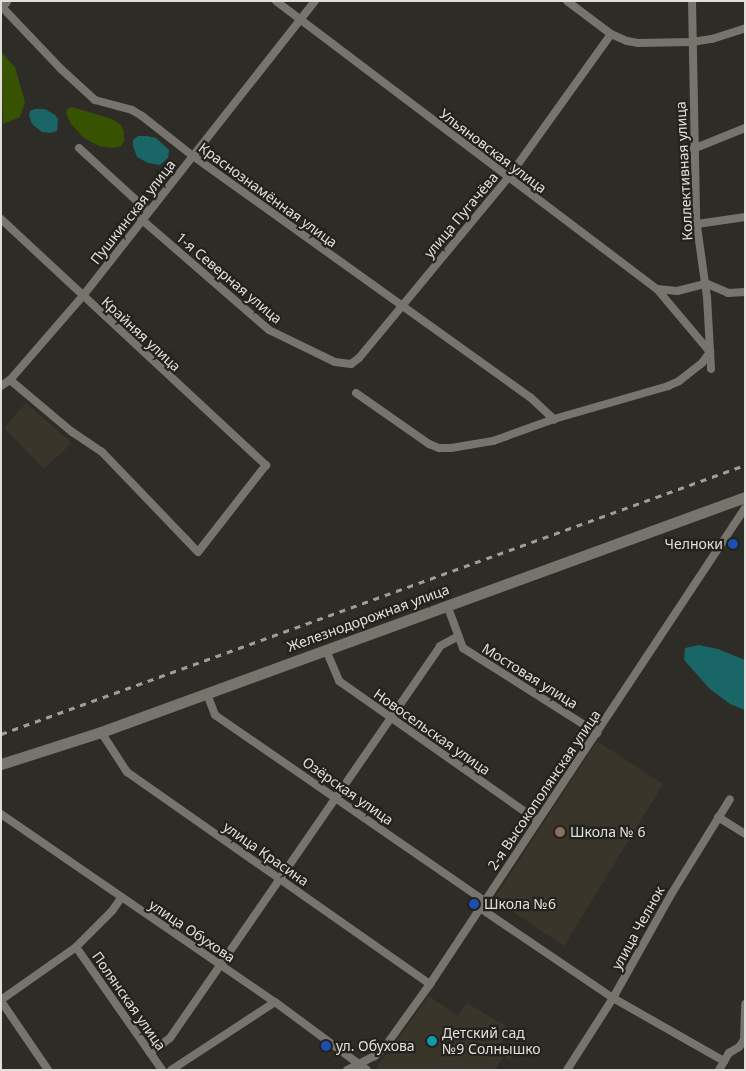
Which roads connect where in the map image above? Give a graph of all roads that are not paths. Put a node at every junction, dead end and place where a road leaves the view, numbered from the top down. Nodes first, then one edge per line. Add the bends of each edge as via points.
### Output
1 (5, 1) edge
2 (276, 1) edge
3 (315, 1) edge
4 (567, 1) edge
5 (692, 1) edge
6 (1, 6) edge
7 (300, 20) junction
8 (745, 28) edge
9 (611, 34) junction
10 (692, 42) junction
11 (745, 128) edge
12 (79, 148) dead end
13 (693, 149) junction
14 (193, 156) junction
15 (508, 178) junction
16 (148, 210) junction
17 (745, 217) edge
18 (1, 219) edge
19 (141, 219) junction
20 (697, 224) junction
21 (706, 284) junction
22 (657, 289) junction
23 (745, 292) edge
24 (82, 296) junction
25 (400, 306) junction
26 (710, 352) junction
27 (359, 358) joint
28 (711, 370) dead end
29 (10, 380) junction
30 (1, 386) edge
31 (356, 393) dead end
32 (554, 419) junction
33 (745, 497) edge
34 (745, 508) edge
35 (447, 605) junction
36 (459, 636) junction
37 (326, 650) junction
38 (207, 694) junction
39 (389, 718) junction
40 (101, 732) junction
41 (597, 733) junction
42 (1, 764) edge
43 (335, 798) junction
44 (730, 799) dead end
45 (1, 814) edge
46 (718, 817) junction
47 (538, 822) junction
48 (745, 834) edge
49 (280, 879) junction
50 (121, 898) junction
51 (485, 901) junction
52 (480, 908) junction
53 (76, 948) junction
54 (220, 965) junction
55 (430, 984) junction
56 (613, 998) junction
57 (1, 1001) edge
58 (275, 1002) junction
59 (745, 1004) edge
60 (150, 1053) junction
61 (724, 1061) junction
62 (364, 1067) edge
63 (48, 1070) edge
64 (162, 1070) edge
65 (171, 1070) edge
66 (348, 1070) edge
67 (567, 1070) edge
68 (719, 1070) edge

1 - 6 street
2 - 7 street, Ульяновская улица
3 - 7 street, Пушкинская улица
4 - 9 street
5 - 10 street, Коллективная улица
6 - 14 street, Краснознамённая улица via 95,100 132,110
7 - 14 street, Пушкинская улица
7 - 15 street, Ульяновская улица
8 - 10 street
9 - 10 street via 638,43
9 - 15 street, улица Пугачёва
10 - 13 street, Коллективная улица
11 - 13 street
12 - 16 street
13 - 20 street, Коллективная улица
14 - 16 street, Пушкинская улица
14 - 25 street, Краснознамённая улица
15 - 22 street, Ульяновская улица
15 - 25 street, улица Пугачёва
16 - 19 street, Пушкинская улица
17 - 20 street
18 - 24 street, Крайняя улица
19 - 24 street, Пушкинская улица
19 - 27 street, 1-я Северная улица via 269,330 335,362 351,364
20 - 21 street, Коллективная улица
21 - 22 street via 677,292
21 - 23 street via 728,293
21 - 26 street, Коллективная улица
22 - 26 street, Ульяновская улица
24 - 29 street, Пушкинская улица
24 - 29 street, Крайняя улица via 266,465 198,552 102,452 72,432
25 - 27 street, улица Пугачёва
25 - 32 street, Краснознамённая улица via 530,397
26 - 28 street, Коллективная улица
26 - 32 street via 702,363 668,386
29 - 30 street, Пушкинская улица
31 - 32 street via 439,448 493,441
33 - 35 street, Железнодорожная улица
34 - 41 street, 2-я Высокополянская улица
35 - 36 street, Мостовая улица
35 - 37 street, Железнодорожная улица
36 - 39 street via 440,646
36 - 41 street, Мостовая улица via 463,648
37 - 38 street, Железнодорожная улица
37 - 39 street, Новосельская улица via 339,681
38 - 40 street, Железнодорожная улица
38 - 43 street, Озёрская улица via 216,715
39 - 43 street
39 - 47 street, Новосельская улица
40 - 42 street, Железнодорожная улица
40 - 49 street, улица Красина via 127,772
41 - 47 street, 2-я Высокополянская улица
43 - 49 street
43 - 51 street, Озёрская улица
44 - 46 street, улица Челнок
45 - 50 street, улица Обухова
46 - 48 street
46 - 56 street, улица Челнок
47 - 51 street, 2-я Высокополянская улица
49 - 54 street
49 - 55 street, улица Красина
50 - 53 street
50 - 54 street, улица Обухова
51 - 52 street, 2-я Высокополянская улица
52 - 55 street, 2-я Высокополянская улица
52 - 56 street
53 - 57 street
53 - 60 street, Полянская улица
54 - 58 street, улица Обухова
54 - 60 street via 170,1038
55 - 62 street, 2-я Высокополянская улица via 384,1048
56 - 61 street
56 - 67 street, улица Челнок
57 - 63 street
58 - 62 street, улица Обухова
58 - 65 street
59 - 61 street via 744,1040
60 - 64 street, Полянская улица
61 - 68 street
62 - 66 street, 2-я Высокополянская улица

